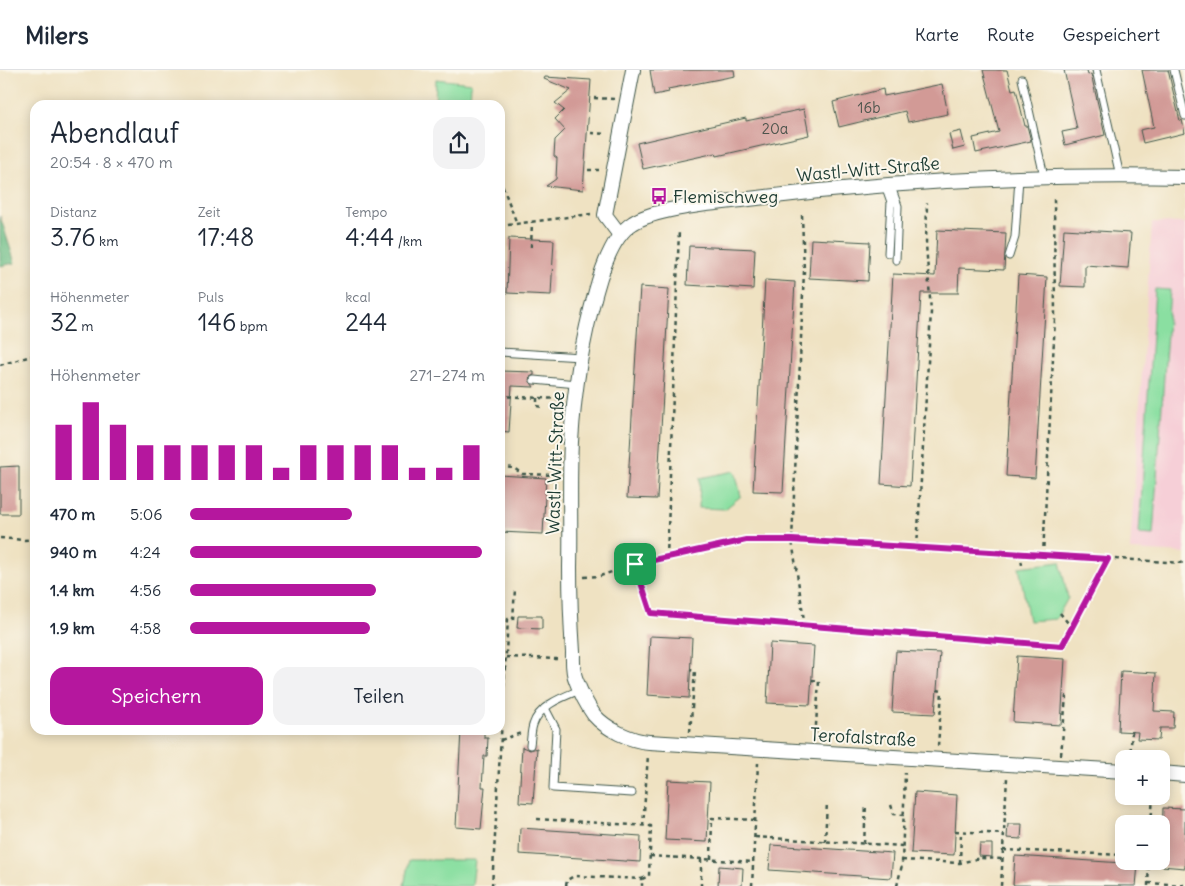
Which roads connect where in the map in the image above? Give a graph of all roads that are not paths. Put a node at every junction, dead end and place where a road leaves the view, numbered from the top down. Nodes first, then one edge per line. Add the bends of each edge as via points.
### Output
1 (633, 70) edge
2 (1096, 70) edge
3 (1174, 70) edge
4 (1022, 79) dead end
5 (1183, 95) edge
6 (1185, 116) edge
7 (1044, 176) junction
8 (1120, 176) junction
9 (1185, 177) edge
10 (1019, 178) junction
11 (887, 184) junction
12 (620, 235) junction
13 (888, 253) dead end
14 (1009, 256) dead end
15 (896, 260) dead end
16 (505, 352) edge
17 (581, 357) junction
18 (534, 380) dead end
19 (577, 384) junction
20 (580, 690) junction
21 (545, 708) junction
22 (605, 724) joint
23 (530, 745) dead end
24 (1115, 770) edge
25 (1170, 774) edge
26 (1185, 775) edge
27 (632, 793) dead end

1 - 12 street via 605,215
2 - 8 lane
3 - 5 lane
4 - 7 lane
5 - 6 lane
7 - 8 street, Wastl-Witt-Straße
7 - 10 street, Wastl-Witt-Straße
8 - 9 street, Wastl-Witt-Straße
10 - 11 street, Wastl-Witt-Straße
10 - 14 lane via 1015,237
11 - 12 street, Wastl-Witt-Straße via 664,212 632,223
11 - 13 lane via 892,202
11 - 15 lane via 898,206
12 - 17 street, Wastl-Witt-Straße via 603,267
16 - 17 lane
17 - 19 street, Wastl-Witt-Straße
18 - 19 lane
19 - 20 street, Wastl-Witt-Straße via 571,442 570,578 574,677
20 - 21 lane
20 - 22 street, Wastl-Witt-Straße via 595,716
21 - 23 lane via 533,724
21 - 27 lane via 556,729 553,788
22 - 24 street, Terofalstraße via 642,742
25 - 26 street

